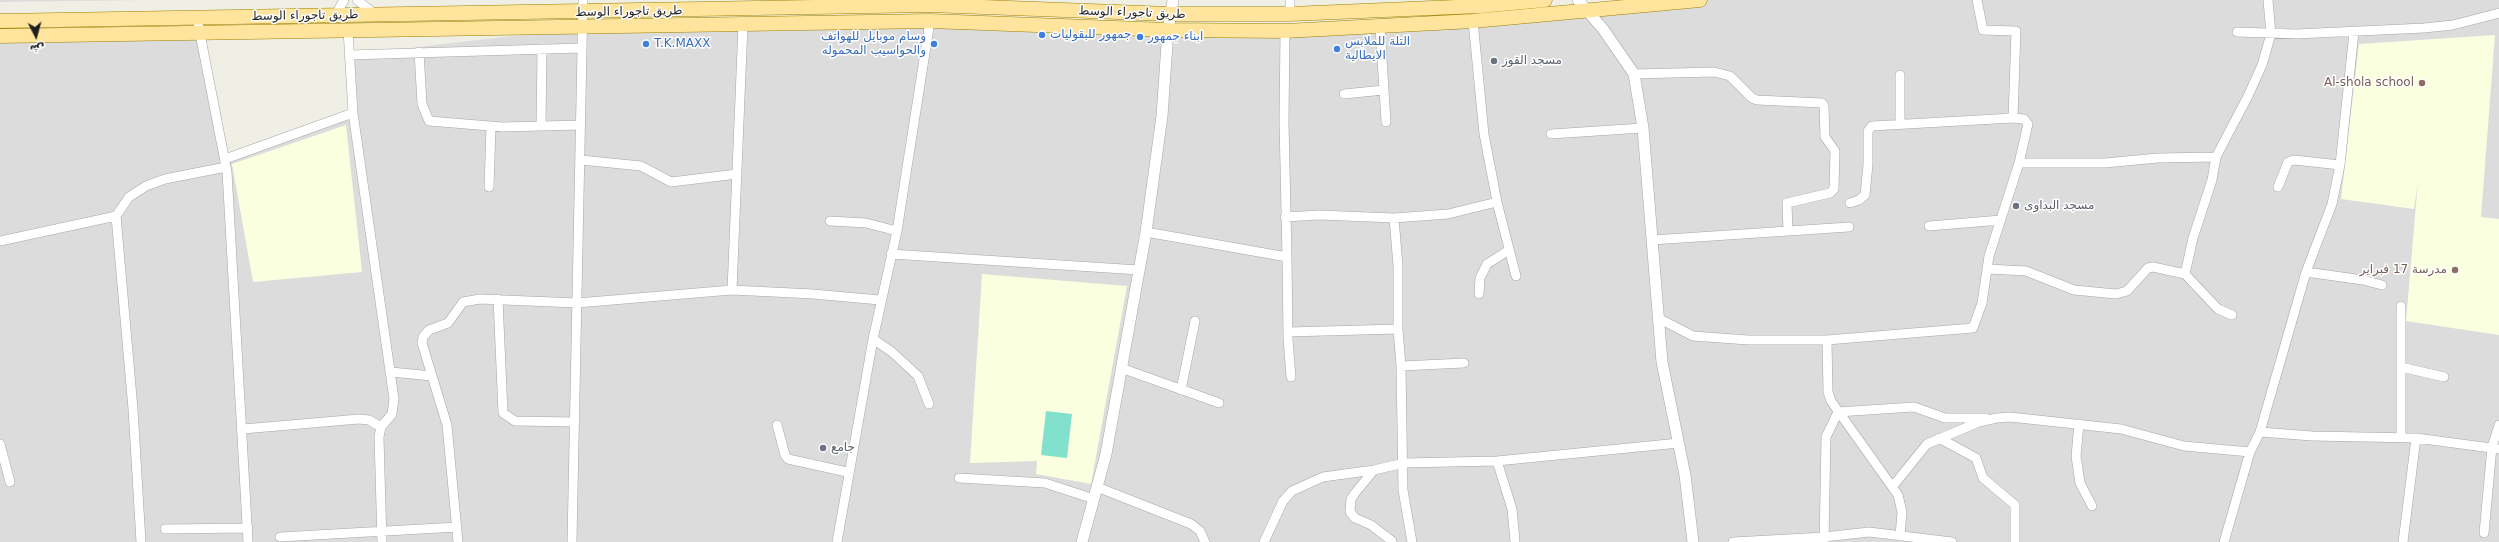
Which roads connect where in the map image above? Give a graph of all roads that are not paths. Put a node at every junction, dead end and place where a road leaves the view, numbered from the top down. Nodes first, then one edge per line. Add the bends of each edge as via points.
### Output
1 (344, 0) edge
2 (357, 0) edge
3 (1173, 0) edge
4 (1290, 0) edge
5 (1545, 0) edge
6 (1578, 0) edge
7 (1700, 0) edge
8 (1977, 0) edge
9 (2268, 0) edge
10 (1465, 3) edge
11 (743, 5) edge
12 (583, 6) edge
13 (1587, 11) junction
14 (2499, 13) edge
15 (1170, 14) junction
16 (1290, 14) junction
17 (376, 15) junction
18 (335, 16) junction
19 (0, 21) edge
20 (930, 21) junction
21 (1473, 22) junction
22 (198, 25) junction
23 (743, 25) junction
24 (1380, 27) junction
25 (583, 28) junction
26 (348, 30) junction
27 (1168, 30) junction
28 (1285, 31) junction
29 (2237, 32) dead end
30 (2354, 32) junction
31 (2271, 34) junction
32 (0, 36) edge
33 (581, 48) junction
34 (542, 49) junction
35 (419, 52) junction
36 (349, 55) junction
37 (1634, 74) junction
38 (1900, 75) dead end
39 (1384, 90) junction
40 (1344, 94) dead end
41 (352, 113) junction
42 (2013, 118) junction
43 (1386, 122) dead end
44 (1900, 124) junction
45 (581, 125) junction
46 (541, 126) junction
47 (491, 127) junction
48 (1643, 128) junction
49 (1550, 134) dead end
50 (2216, 157) junction
51 (581, 160) junction
52 (226, 163) junction
53 (2019, 163) junction
54 (2340, 165) junction
55 (737, 174) junction
56 (489, 187) dead end
57 (2278, 187) dead end
58 (1497, 202) junction
59 (1850, 203) dead end
60 (116, 216) junction
61 (1285, 217) junction
62 (1394, 218) junction
63 (2000, 220) junction
64 (830, 221) dead end
65 (1929, 226) dead end
66 (1849, 227) dead end
67 (897, 231) junction
68 (1788, 231) junction
69 (1146, 232) junction
70 (1652, 240) junction
71 (0, 241) edge
72 (1509, 250) junction
73 (892, 254) junction
74 (1287, 257) junction
75 (1988, 269) junction
76 (1139, 270) junction
77 (2306, 272) junction
78 (2185, 274) junction
79 (1516, 276) dead end
80 (2382, 285) dead end
81 (732, 290) junction
82 (1479, 294) dead end
83 (498, 299) junction
84 (880, 300) junction
85 (577, 303) junction
86 (2401, 306) dead end
87 (2232, 315) dead end
88 (1658, 318) junction
89 (1195, 321) dead end
90 (1398, 329) junction
91 (1288, 332) junction
92 (873, 338) junction
93 (1827, 340) junction
94 (1464, 363) dead end
95 (1401, 366) junction
96 (1121, 368) junction
97 (2401, 368) junction
98 (391, 372) junction
99 (432, 376) junction
100 (1292, 377) dead end
101 (2444, 377) dead end
102 (1181, 390) junction
103 (929, 404) dead end
104 (1219, 404) dead end
105 (1838, 412) junction
106 (1997, 418) junction
107 (575, 422) junction
108 (2079, 424) junction
109 (777, 425) dead end
110 (2499, 425) edge
111 (381, 427) junction
112 (243, 429) junction
113 (2260, 432) junction
114 (2401, 437) junction
115 (1939, 438) junction
116 (2416, 438) junction
117 (1679, 443) junction
118 (0, 444) edge
119 (2496, 448) edge
120 (2250, 452) junction
121 (1497, 461) junction
122 (1404, 463) junction
123 (1374, 470) junction
124 (848, 472) junction
125 (959, 478) dead end
126 (10, 482) dead end
127 (1892, 486) junction
128 (1097, 488) junction
129 (1094, 499) junction
130 (2092, 506) dead end
131 (457, 527) junction
132 (248, 528) junction
133 (165, 529) dead end
134 (382, 532) junction
135 (2484, 533) dead end
136 (1900, 536) junction
137 (280, 537) dead end
138 (1824, 540) edge
139 (1392, 541) dead end
140 (1515, 541) edge
141 (141, 542) edge
142 (248, 542) edge
143 (382, 542) edge
144 (458, 542) edge
145 (572, 542) edge
146 (837, 542) edge
147 (1082, 542) edge
148 (1205, 542) edge
149 (1264, 542) edge
150 (1412, 542) edge
151 (1693, 542) edge
152 (1733, 542) edge
153 (1952, 542) edge
154 (2015, 542) edge
155 (2224, 542) edge
156 (2403, 542) edge

1 - 18 street
2 - 17 street
3 - 15 street
4 - 16 street
5 - 10 main road, طريق تاجوراء الوسط
6 - 13 street
7 - 13 main road
8 - 42 street via 1983,30 2016,31
9 - 31 street
10 - 16 main road, طريق تاجوراء الوسط
11 - 12 main road, طريق تاجوراء الوسط
11 - 15 main road, طريق تاجوراء الوسط via 930,5
12 - 17 main road, طريق تاجوراء الوسط
12 - 25 street
13 - 21 main road
13 - 37 street
14 - 30 street via 2453,25
15 - 16 main road, طريق تاجوراء الوسط
15 - 27 street
17 - 18 main road, طريق تاجوراء الوسط
18 - 22 main road, طريق تاجوراء الوسط
19 - 22 main road, طريق تاجوراء الوسط
20 - 23 main road
20 - 27 main road
20 - 67 street
21 - 24 main road
21 - 58 street via 1484,134
22 - 26 main road
22 - 32 main road
22 - 52 street
23 - 25 main road
23 - 55 street
24 - 28 main road
24 - 39 street
25 - 26 main road
25 - 33 street
26 - 36 street
27 - 28 main road
27 - 69 street via 1162,116
28 - 61 street
29 - 31 street
30 - 31 street
30 - 54 street
31 - 50 street via 2262,65
33 - 34 street
33 - 45 street
34 - 35 street
34 - 46 street
35 - 36 street
35 - 47 street via 422,104 429,121
36 - 41 street
37 - 48 street
37 - 68 street via 1714,72 1730,76 1757,100 1822,103 1824,134 1835,151 1834,189 1830,193 1787,203
38 - 44 street
39 - 40 street
39 - 43 street
41 - 52 street
41 - 98 street
42 - 44 street
42 - 53 street via 2024,119 2028,124
44 - 59 street via 1876,125 1869,128 1865,195
45 - 46 street
45 - 51 street
46 - 47 street
47 - 56 street
48 - 49 street
48 - 70 street
50 - 53 street via 2158,158 2105,163
50 - 78 street via 2212,180 2192,238
51 - 55 street via 641,166 671,182
51 - 85 street
52 - 60 street via 146,186 129,197
52 - 112 street
53 - 63 street
54 - 57 street via 2294,160 2288,162
54 - 77 street via 2332,204
55 - 81 street
58 - 62 street via 1448,214
58 - 72 street
60 - 71 street
60 - 141 street via 133,409
61 - 62 street via 1319,215
61 - 74 street
62 - 90 street via 1398,266
63 - 65 street
63 - 75 street via 1989,256
64 - 67 street via 866,223
66 - 68 street
67 - 73 street
68 - 70 street
69 - 74 street
69 - 76 street
70 - 88 street
72 - 79 street
72 - 82 street via 1488,264 1480,278
73 - 76 street
73 - 84 street
74 - 91 street
75 - 78 street via 2026,272 2074,290 2116,294 2127,291 2148,268
75 - 93 street via 1982,303 1976,324 1972,328
76 - 96 street
77 - 80 street
77 - 113 street
78 - 87 street via 2218,309
81 - 84 street
81 - 85 street
83 - 85 street
83 - 99 street via 463,302 448,323 426,333 422,343
83 - 107 street via 503,413 515,421
84 - 92 street
85 - 107 street
86 - 97 street
88 - 93 street via 1693,336 1748,340
88 - 117 street via 1662,362
89 - 102 street
90 - 91 street
90 - 95 street
91 - 100 street
92 - 103 street via 918,376
92 - 124 street
93 - 105 street via 1828,392
94 - 95 street
95 - 122 street
96 - 102 street
96 - 128 street
97 - 101 street
97 - 114 street
98 - 99 street
98 - 111 street via 394,408
99 - 131 street via 447,425
102 - 104 street
105 - 106 street via 1914,407 1944,418
105 - 127 street
105 - 138 street via 1826,438
106 - 108 street
106 - 115 street
107 - 145 street
108 - 120 street via 2121,429 2184,446
108 - 130 street via 2076,456 2080,484
109 - 124 street via 788,459
110 - 119 street
111 - 112 street via 369,420 359,419
111 - 134 street via 379,437
112 - 132 street
113 - 114 street via 2312,436
113 - 120 street
114 - 116 street
115 - 127 street via 1927,444
115 - 154 street via 1976,458 1983,478 2015,505
116 - 119 street
116 - 156 street
117 - 121 street
117 - 151 street
118 - 126 street
119 - 135 street
120 - 155 street
121 - 122 street
121 - 140 street via 1512,509
122 - 123 street
122 - 150 street via 1404,490
123 - 139 street via 1351,499 1350,512 1355,518 1371,525
123 - 149 street via 1323,477 1292,491 1283,501
124 - 146 street
125 - 129 street via 1045,483
127 - 136 street via 1901,504
128 - 129 street
128 - 148 street via 1191,524 1200,531
129 - 147 street
131 - 134 street
131 - 144 street
132 - 133 street
132 - 142 street
134 - 137 street
134 - 143 street
136 - 138 street via 1863,532
136 - 153 street
138 - 152 street

